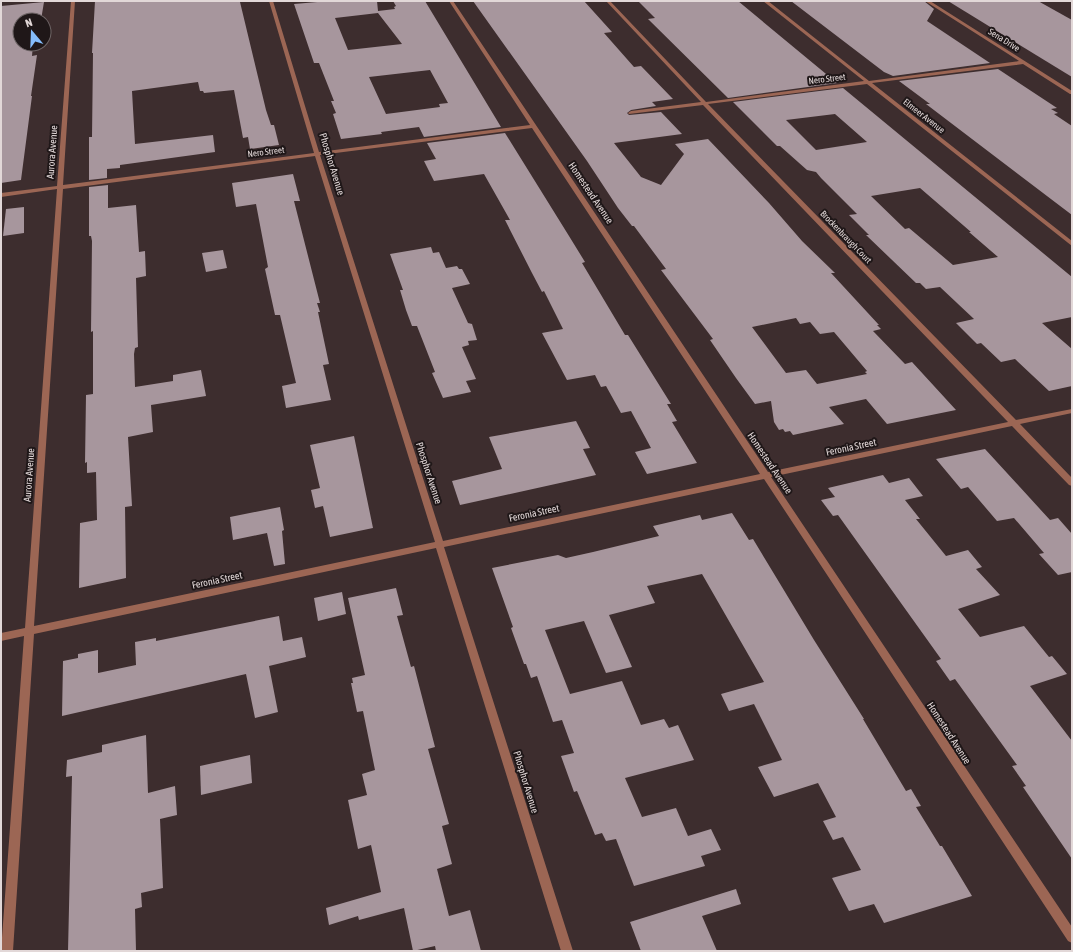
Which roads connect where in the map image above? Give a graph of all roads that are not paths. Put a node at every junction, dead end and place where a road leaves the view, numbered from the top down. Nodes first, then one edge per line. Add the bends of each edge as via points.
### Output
1 (73, 1) edge
2 (271, 1) edge
3 (451, 1) edge
4 (608, 1) edge
5 (765, 1) edge
6 (927, 1) edge
7 (1025, 62) junction
8 (870, 83) junction
9 (1072, 93) edge
10 (705, 104) junction
11 (631, 113) dead end
12 (534, 126) junction
13 (317, 154) junction
14 (60, 187) junction
15 (1, 195) edge
16 (1072, 244) edge
17 (1072, 412) edge
18 (1014, 424) junction
19 (767, 476) junction
20 (1072, 483) edge
21 (441, 544) junction
22 (29, 631) junction
23 (1, 637) edge
24 (1072, 937) edge
25 (7, 951) edge
26 (567, 951) edge

1 - 14 street, Aurora Avenue
2 - 13 street, Phosphor Avenue
3 - 12 street, Homestead Avenue
4 - 10 street, Brockenbraugh Court
5 - 8 street, Elmeer Avenue
6 - 7 street, Sena Drive
7 - 8 street, Nero Street
7 - 9 street, Sena Drive
8 - 10 street, Nero Street
8 - 16 street, Elmeer Avenue
10 - 11 street, Nero Street
10 - 18 street, Brockenbraugh Court
12 - 13 street, Nero Street
12 - 19 street, Homestead Avenue
13 - 14 street, Nero Street
13 - 21 street, Phosphor Avenue
14 - 15 street, Nero Street
14 - 22 street, Aurora Avenue
17 - 18 street, Feronia Street
18 - 19 street, Feronia Street
18 - 20 street, Brockenbraugh Court
19 - 21 street, Feronia Street
19 - 24 street, Homestead Avenue
21 - 22 street, Feronia Street
21 - 26 street, Phosphor Avenue
22 - 23 street, Feronia Street
22 - 25 street, Aurora Avenue

